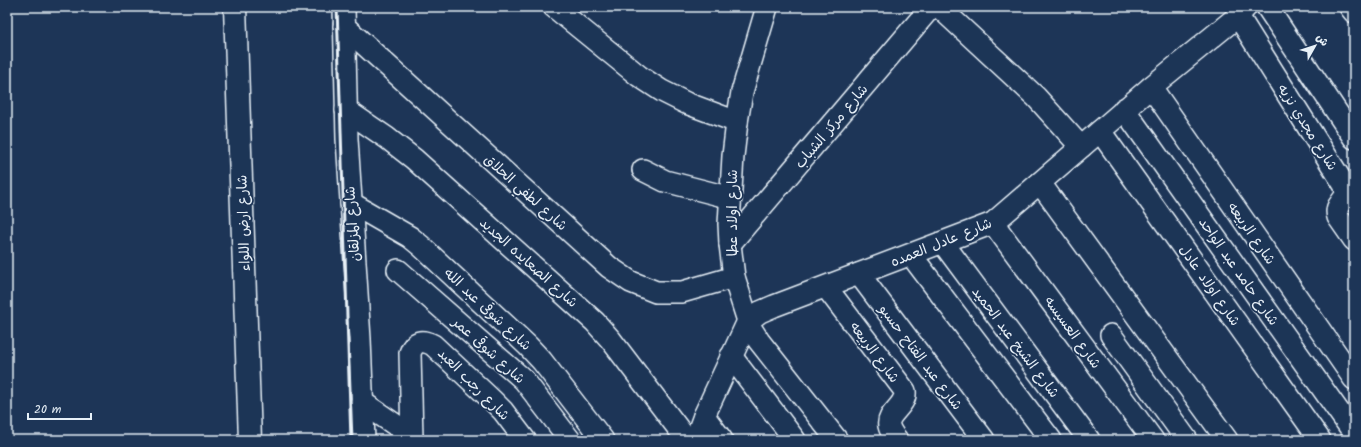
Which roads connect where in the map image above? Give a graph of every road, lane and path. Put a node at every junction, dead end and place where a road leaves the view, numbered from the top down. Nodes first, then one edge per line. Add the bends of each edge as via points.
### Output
1 (235, 7) edge
2 (554, 7) edge
3 (767, 7) edge
4 (931, 7) edge
5 (939, 7) edge
6 (1267, 7) edge
7 (1350, 7) edge
8 (1242, 12) edge
9 (1354, 12) edge
10 (344, 17) edge
11 (1150, 87) junction
12 (1124, 109) junction
13 (346, 110) junction
14 (737, 122) junction
15 (1100, 131) junction
16 (1354, 138) edge
17 (1081, 147) junction
18 (643, 170) dead end
19 (1040, 183) junction
20 (731, 198) junction
21 (351, 203) junction
22 (993, 223) junction
23 (1354, 240) edge
24 (943, 243) junction
25 (730, 244) junction
26 (910, 255) junction
27 (398, 270) dead end
28 (859, 274) junction
29 (734, 277) junction
30 (826, 287) junction
31 (748, 321) junction
32 (1111, 335) dead end
33 (731, 356) junction
34 (1354, 379) edge
35 (362, 402) junction
36 (704, 416) junction
37 (1354, 433) edge
38 (412, 439) edge
39 (250, 440) edge
40 (364, 440) edge
41 (525, 440) edge
42 (570, 440) edge
43 (603, 440) edge
44 (687, 440) edge
45 (695, 440) edge
46 (722, 440) edge
47 (795, 440) edge
48 (837, 440) edge
49 (897, 440) edge
50 (984, 440) edge
51 (1051, 440) edge
52 (1089, 440) edge
53 (1153, 440) edge
54 (1187, 440) edge
55 (1227, 440) edge
56 (1320, 440) edge

1 - 39 street, شارع ارض اللواء
2 - 14 street via 639,76 662,91
3 - 14 street, شارع اولاد عطا via 742,92
4 - 25 street, شارع مركز الشباب
5 - 17 street via 1036,97
6 - 16 street
7 - 9 street
8 - 11 street, شارع عادل العمده
8 - 23 street, شارع مجدي نزيه via 1345,186 1346,193 1336,213
10 - 13 street, شارع المزلقان
10 - 29 street, شارع لطفي الحلاق via 609,267 631,282 656,292 682,292
11 - 12 street, شارع عادل العمده
11 - 34 street, شارع الربيعه
12 - 15 street, شارع عادل العمده
12 - 37 street, شارع حامد عبد الواحد
13 - 21 street, شارع المزلقان
13 - 44 street, شارع الصعايده الجديد via 419,163 595,322
14 - 20 street, شارع اولاد عطا
15 - 17 street, شارع عادل العمده
15 - 56 street, شارع اولاد عادل
17 - 19 street, شارع عادل العمده
18 - 20 street via 665,181
19 - 22 street, شارع عادل العمده
19 - 55 street
20 - 25 street, شارع اولاد عطا
21 - 35 street, شارع المزلقان
21 - 43 street, شارع شوقى عبد الله via 410,237 513,332 542,361
22 - 24 street, شارع عادل العمده
22 - 53 street, شارع العسيسه
24 - 26 street, شارع عادل العمده
24 - 52 street, شارع الشيخ عبد الحميد
25 - 29 street, شارع اولاد عطا
26 - 28 street, شارع عادل العمده
26 - 51 street
27 - 42 street, شارع شوقى عمر via 519,375
28 - 30 street, شارع عادل العمده
28 - 50 street, شارع عبد الفتاح حسبو
29 - 31 street, شارع اولاد عطا
30 - 31 street, شارع عادل العمده via 760,312
30 - 49 street, شارع الربيعه via 904,390 903,403 889,422 889,427
31 - 33 street
31 - 48 street, شارع اولاد عطا via 759,341
32 - 54 street
33 - 36 street
33 - 47 street
35 - 38 street
35 - 40 street, شارع المزلقان
36 - 45 street
36 - 46 street
38 - 41 street, شارع رجب العبد via 410,353 413,346 427,341 503,411

